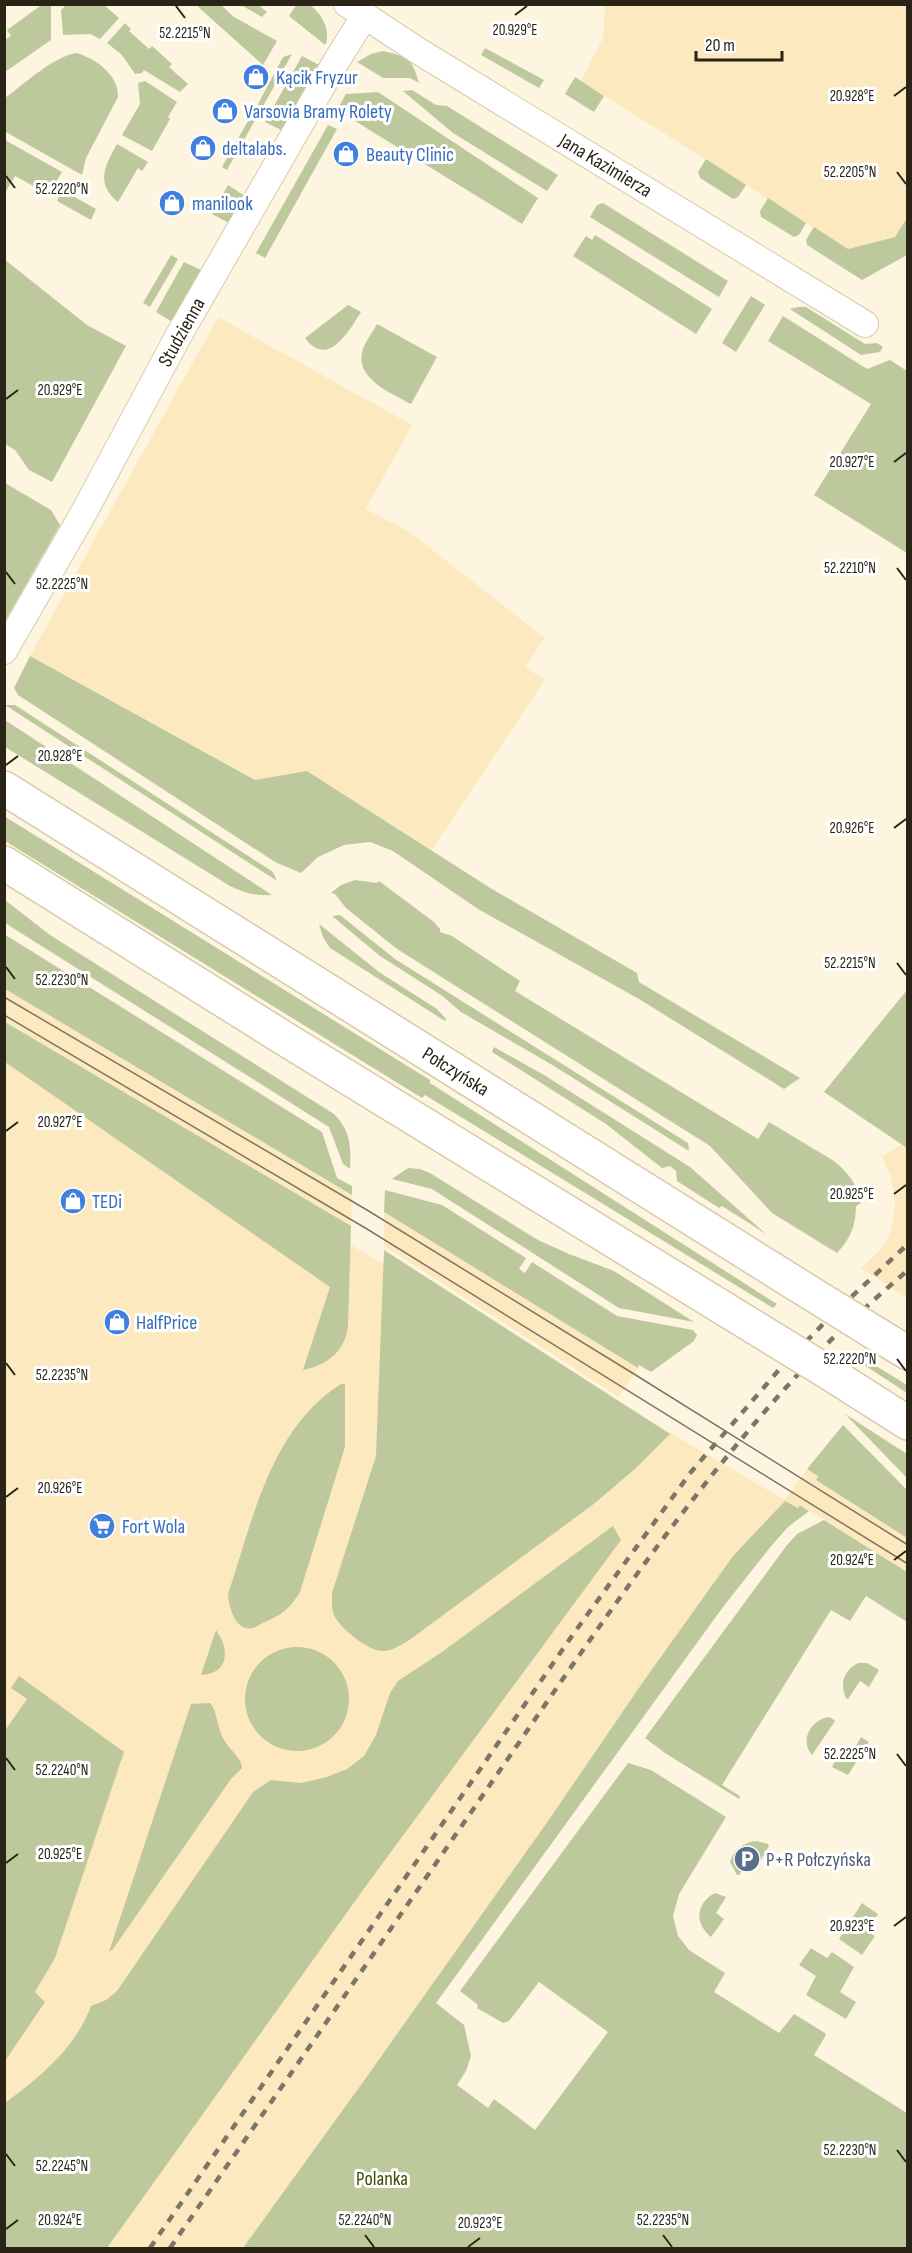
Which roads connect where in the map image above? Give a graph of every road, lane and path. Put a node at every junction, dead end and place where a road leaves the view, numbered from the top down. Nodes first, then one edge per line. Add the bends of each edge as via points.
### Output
1 (355, 10) edge
2 (865, 324) dead end
3 (4, 651) edge
4 (4, 788) edge
5 (4, 863) edge
6 (908, 1353) edge
7 (908, 1422) edge

1 - 2 street, Jana Kazimierza
1 - 3 street, Studzienna via 336,60
4 - 6 main road, Połczyńska, bridge
5 - 7 main road, bridge

